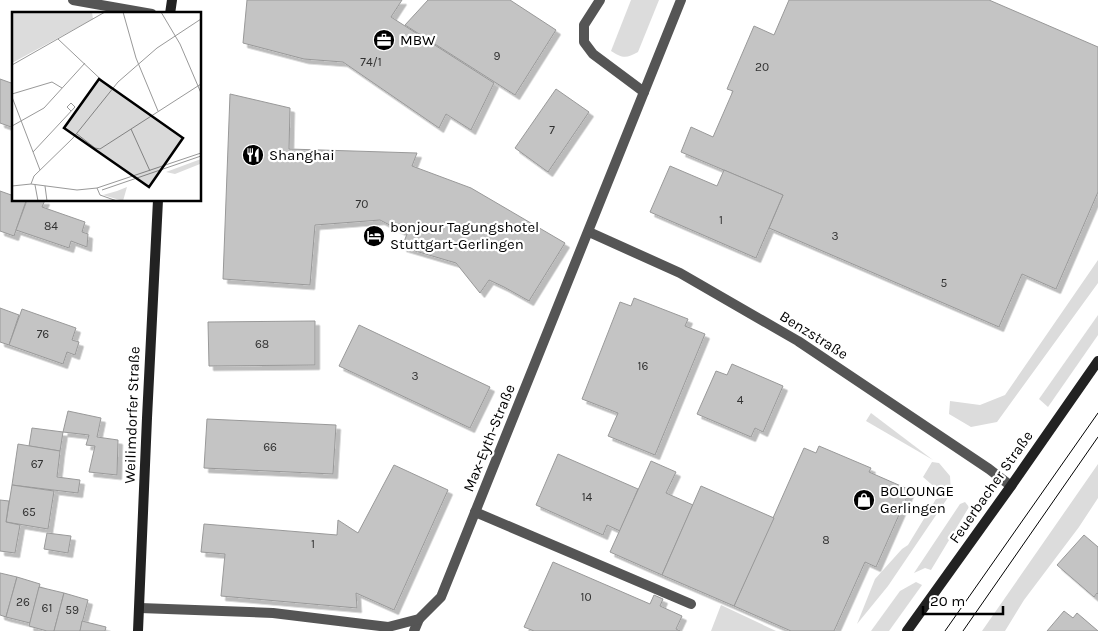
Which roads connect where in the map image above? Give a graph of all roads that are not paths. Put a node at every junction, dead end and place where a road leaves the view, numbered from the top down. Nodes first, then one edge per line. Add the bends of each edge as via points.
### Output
1 (73, 0) edge
2 (600, 0) edge
3 (681, 0) edge
4 (141, 12) edge
5 (644, 92) junction
6 (158, 201) edge
7 (589, 232) junction
8 (1098, 361) edge
9 (1011, 486) junction
10 (475, 512) junction
11 (691, 604) dead end
12 (140, 608) junction
13 (419, 619) junction
14 (138, 631) edge
15 (414, 631) edge
16 (907, 631) edge

1 - 4 street
2 - 5 street via 584,25 584,42 593,54
3 - 5 street, Max-Eyth-Straße
5 - 7 street, Max-Eyth-Straße
6 - 12 main road, Weilimdorfer Straße
7 - 9 street, Benzstraße via 680,273 798,341
7 - 10 street, Max-Eyth-Straße
8 - 9 main road, Feuerbacher Straße
9 - 16 main road, Feuerbacher Straße
10 - 11 street
10 - 13 street, Max-Eyth-Straße via 440,597
12 - 13 street via 273,612 388,627
12 - 14 main road, Weilimdorfer Straße
13 - 15 street

